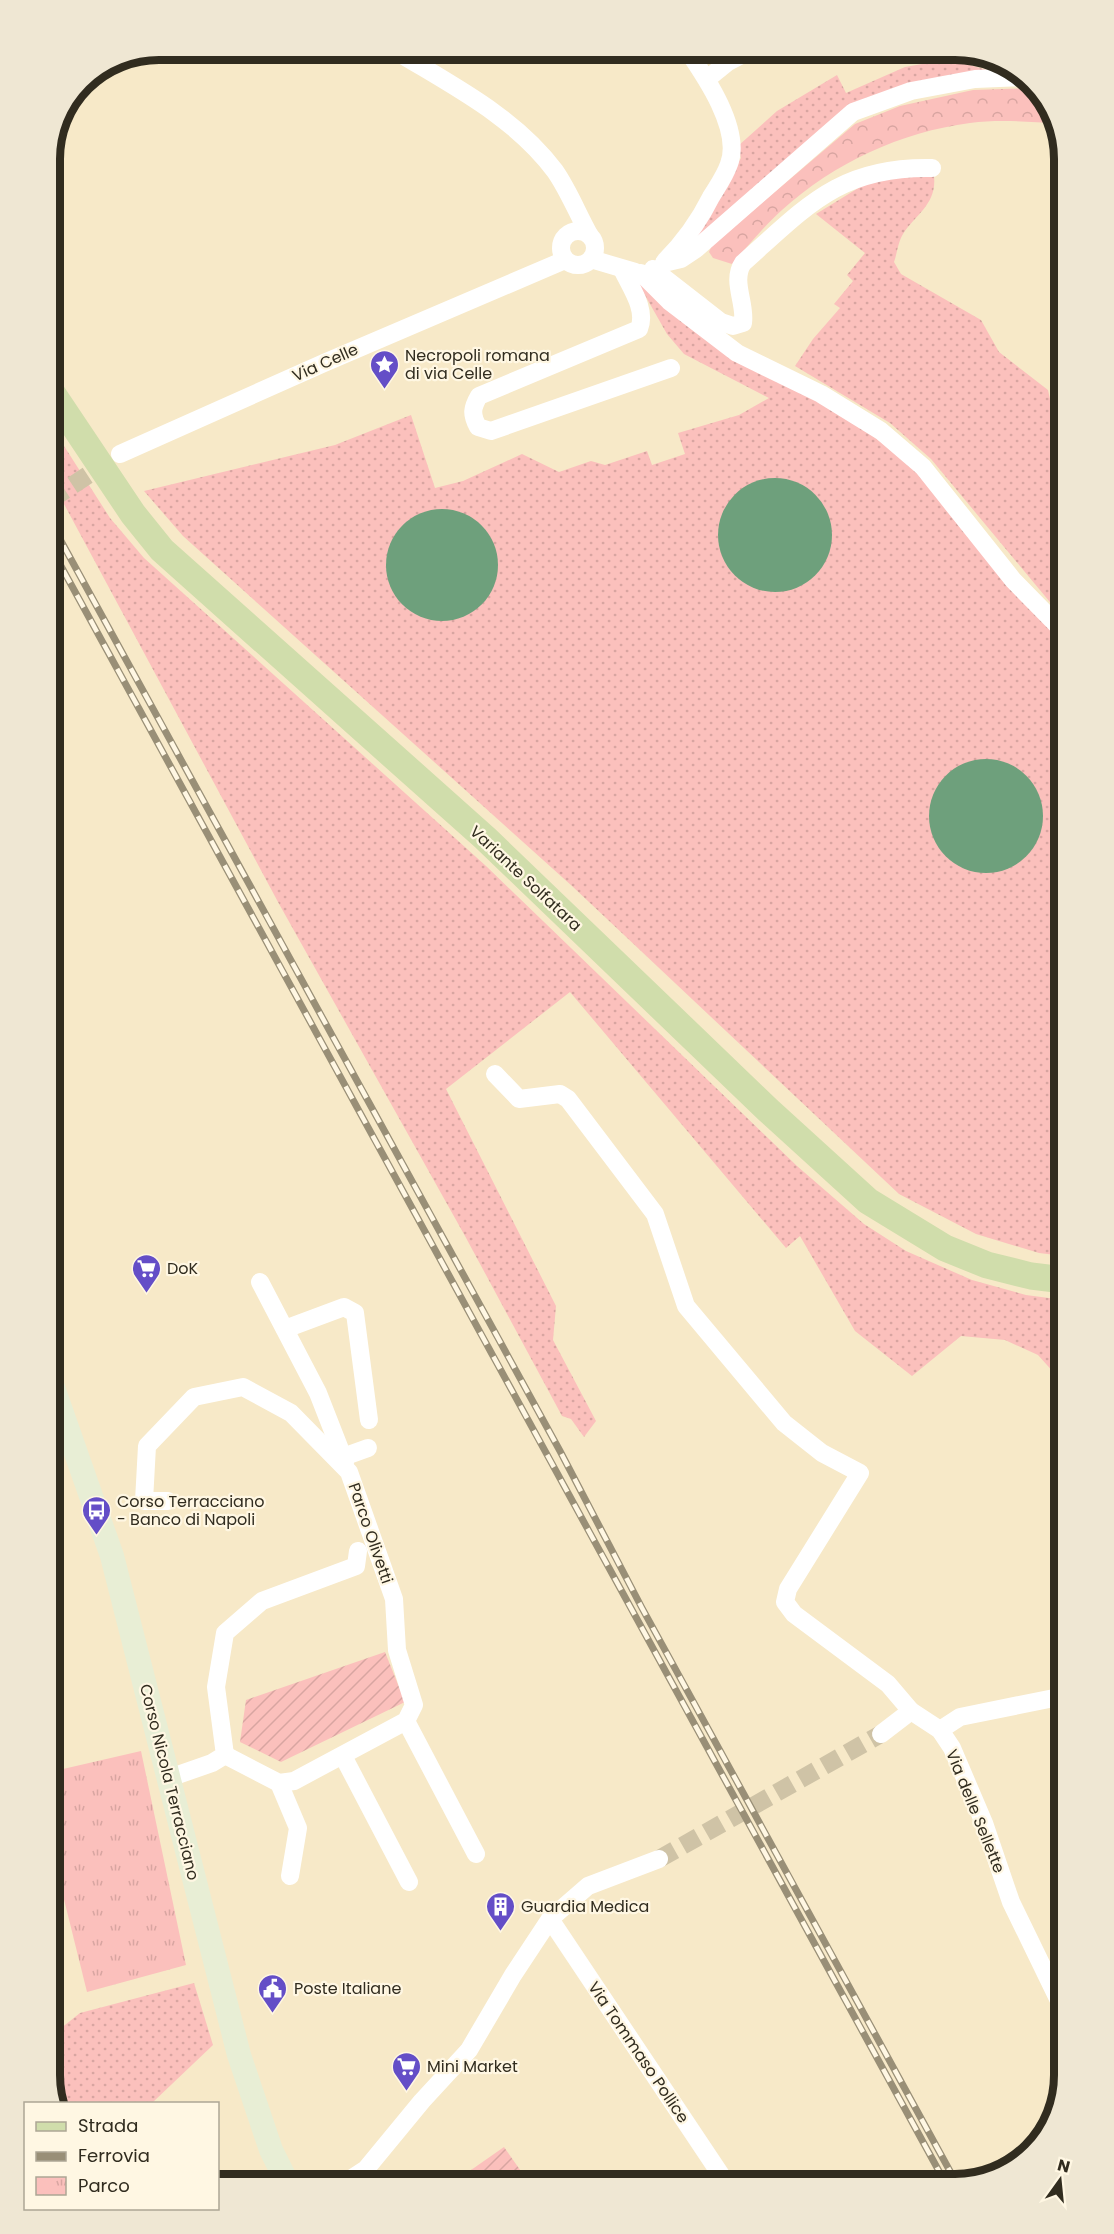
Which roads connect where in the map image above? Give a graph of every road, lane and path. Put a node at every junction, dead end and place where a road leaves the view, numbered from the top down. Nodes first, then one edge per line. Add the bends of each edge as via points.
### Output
1 (410, 60) edge
2 (694, 60) edge
3 (736, 60) edge
4 (1011, 78) edge
5 (707, 79) junction
6 (932, 168) dead end
7 (590, 236) junction
8 (591, 259) junction
9 (565, 260) junction
10 (653, 268) junction
11 (623, 271) junction
12 (671, 368) dead end
13 (60, 405) edge
14 (120, 454) tunnel mouth
15 (1054, 622) edge
16 (495, 1074) dead end
17 (1054, 1278) edge
18 (260, 1282) dead end
19 (285, 1329) junction
20 (60, 1408) edge
21 (369, 1420) dead end
22 (368, 1448) dead end
23 (346, 1464) junction
24 (168, 1501) dead end
25 (358, 1551) dead end
26 (1054, 1698) edge
27 (911, 1711) junction
28 (406, 1721) junction
29 (940, 1730) junction
30 (881, 1734) tunnel mouth
31 (344, 1756) junction
32 (218, 1759) junction
33 (169, 1778) junction
34 (279, 1783) junction
35 (476, 1854) dead end
36 (659, 1859) tunnel mouth
37 (290, 1876) dead end
38 (410, 1882) dead end
39 (550, 1919) junction
40 (1054, 1989) edge
41 (283, 2174) edge
42 (358, 2174) edge
43 (720, 2174) edge

1 - 7 street via 506,120 537,149 556,173
2 - 5 street
3 - 5 street
4 - 10 street via 975,79 911,91 852,112 696,249 681,259
5 - 10 street via 730,138 730,162 680,246
6 - 10 street via 899,167 866,174 809,205 739,270 743,323 733,326 721,322
7 - 8 street via 594,245
7 - 9 street via 579,231 568,234 560,250
8 - 9 street, Via Celle via 576,265
8 - 11 street
9 - 14 street, Via Celle
10 - 11 street
10 - 15 street via 669,301 737,353 821,394 906,452 923,467 1013,580
11 - 12 street via 641,309 643,321 639,329 479,396 472,416 478,427 491,431
13 - 17 main road, Variante Solfatara via 133,514 170,557 485,838 868,1201 945,1248 987,1264
16 - 27 street, Via delle Sellette via 519,1099 560,1094 568,1099 655,1214 686,1306 784,1423 822,1453 860,1473 788,1588 785,1602 794,1614 888,1684
18 - 19 street
19 - 21 street via 344,1307 355,1313
19 - 23 street via 318,1393
20 - 33 main road, Corso Nicola Terracciano via 112,1556
22 - 23 street
23 - 24 street, Parco Olivetti via 291,1413 243,1387 194,1397 147,1446 144,1501
23 - 28 street, Parco Olivetti via 394,1599 397,1650 414,1706
25 - 32 street, Parco Olivetti via 356,1566 262,1601 225,1633 216,1687
26 - 29 street via 960,1717
27 - 29 street, Via delle Sellette
27 - 30 street
28 - 31 street
28 - 35 street
29 - 40 street, Via delle Sellette via 952,1748 984,1823 1011,1902
31 - 34 street via 294,1781
31 - 38 street
32 - 33 street
32 - 34 street
33 - 41 main road, Corso Nicola Terracciano via 239,2055
34 - 37 street via 298,1828
36 - 39 street via 588,1886
39 - 42 street via 513,1975 472,2053 422,2101
39 - 43 street, Via Tommaso Pollice

